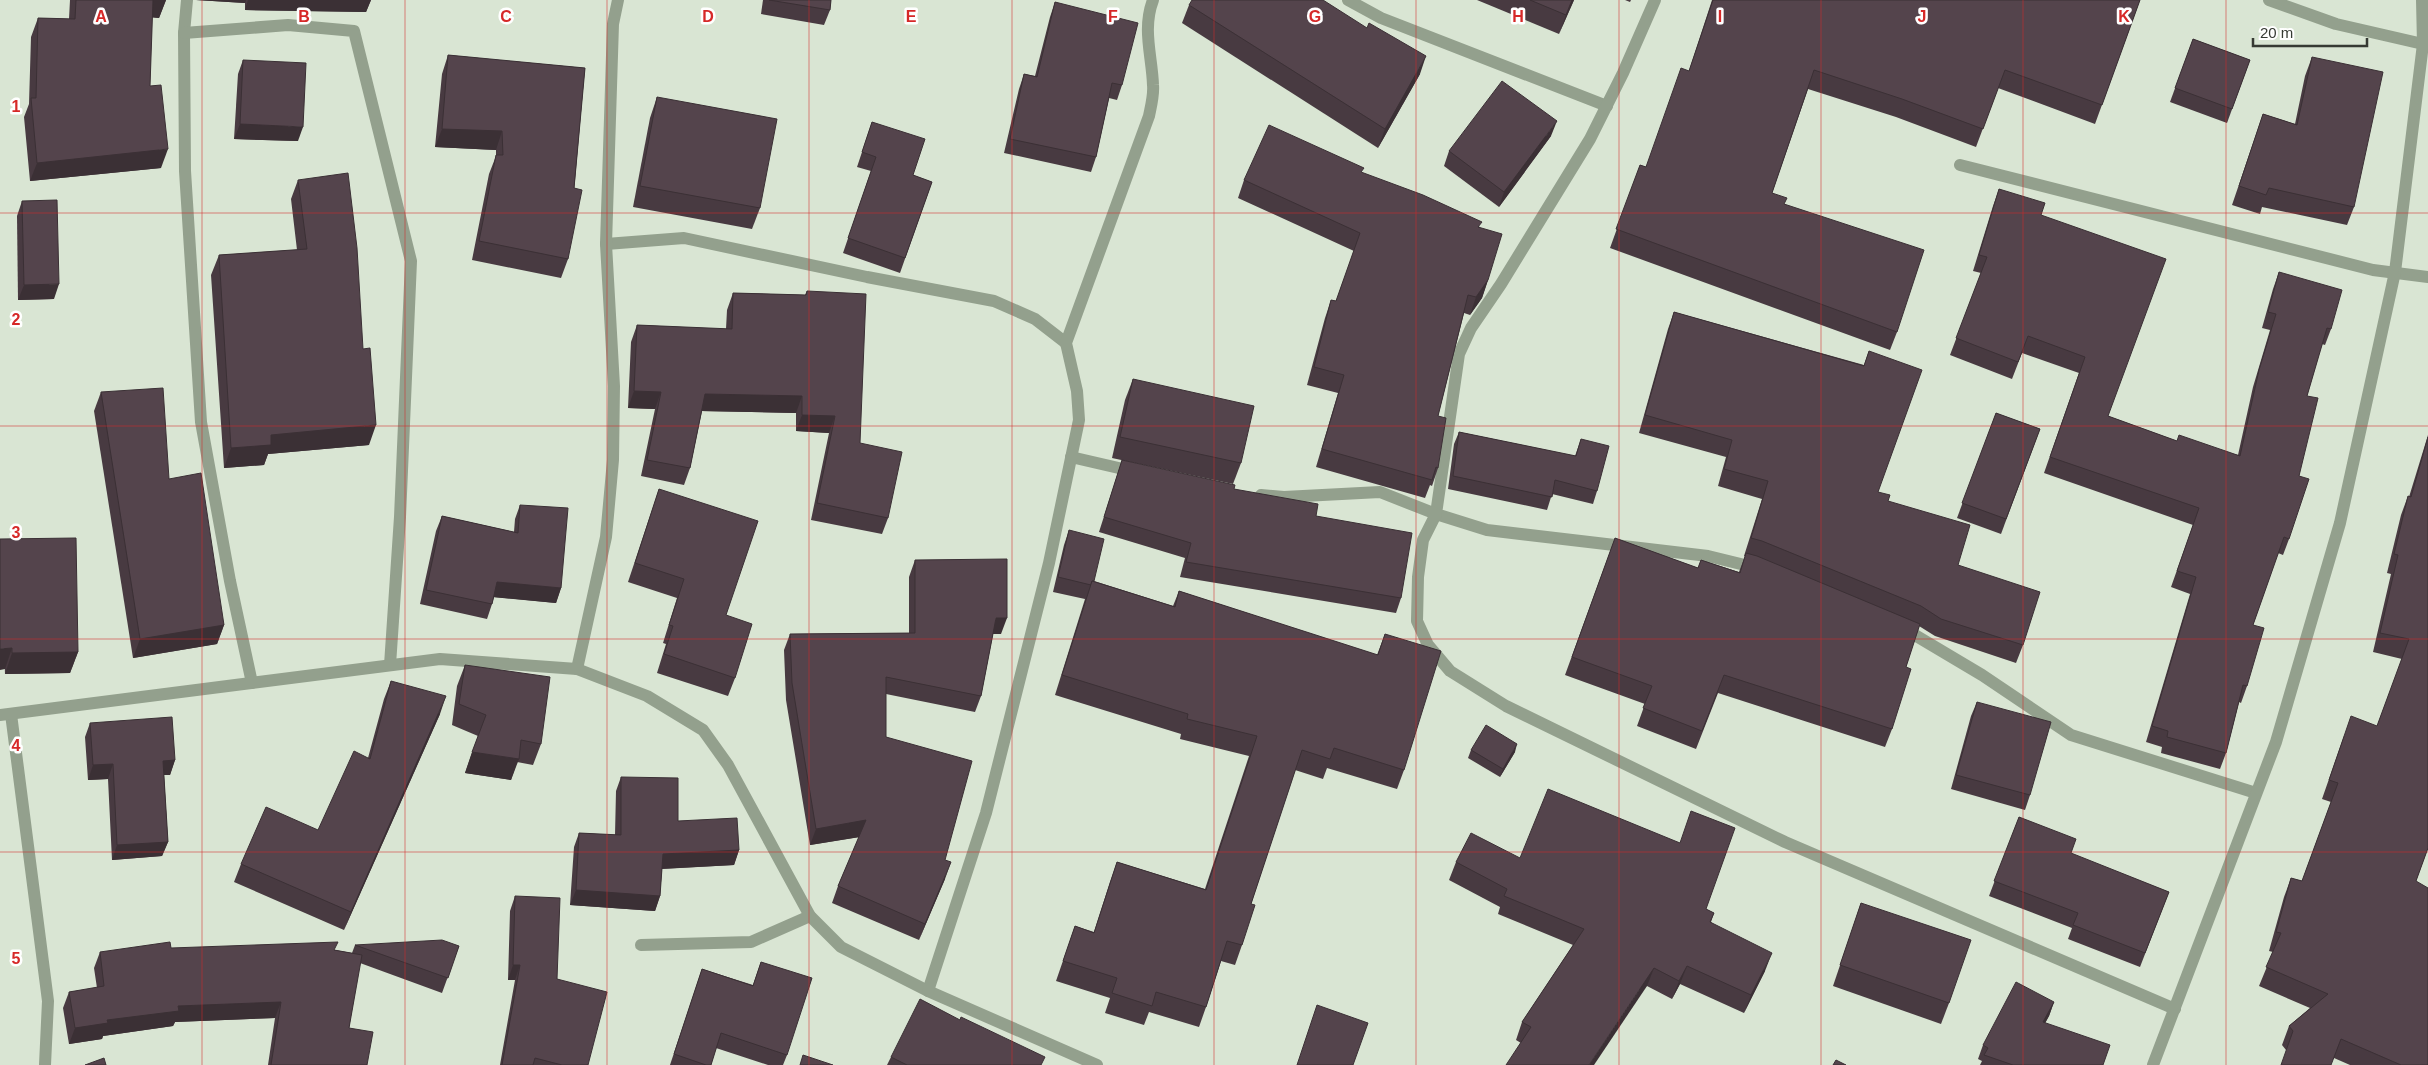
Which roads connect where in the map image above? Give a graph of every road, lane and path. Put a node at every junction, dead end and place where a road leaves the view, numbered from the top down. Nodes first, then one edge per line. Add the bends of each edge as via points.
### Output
1 (187, 0) edge
2 (618, 0) edge
3 (1153, 0) edge
4 (1348, 0) edge
5 (1655, 0) edge
6 (2269, 0) edge
7 (2422, 0) edge
8 (184, 33) junction
9 (2423, 44) junction
10 (1607, 106) junction
11 (1960, 165) dead end
12 (606, 244) junction
13 (2395, 272) junction
14 (2428, 277) edge
15 (1066, 343) junction
16 (1071, 457) junction
17 (1145, 474) edge
18 (1250, 494) edge
19 (1436, 514) junction
20 (1771, 573) edge
21 (1894, 624) edge
22 (390, 665) junction
23 (578, 668) junction
24 (252, 683) junction
25 (6, 715) edge
26 (2256, 794) junction
27 (810, 916) junction
28 (641, 945) dead end
29 (928, 991) junction
30 (2175, 1009) junction
31 (1073, 1061) edge
32 (45, 1065) edge
33 (1097, 1065) edge
34 (2153, 1065) edge

1 - 8 street
2 - 12 street via 613,24
3 - 15 street via 1148,12 1147,44 1154,86 1149,116
4 - 10 street via 1381,18
5 - 10 street
6 - 9 street via 2336,24
7 - 9 street
8 - 22 street via 288,25 354,31 411,261
8 - 24 street via 185,171 201,422
9 - 13 street
10 - 19 street via 1458,354
11 - 13 street via 2373,270
12 - 15 street via 684,238 868,278 994,301 1036,319
12 - 23 street via 614,386 614,460 606,537
13 - 14 street
13 - 26 street via 2340,523 2276,742
15 - 16 street via 1077,390 1079,420
16 - 17 street
16 - 29 street via 1049,563 986,813
18 - 19 street via 1284,498 1380,492
19 - 20 street via 1487,530 1708,556
19 - 30 street via 1423,540 1417,621 1428,645 1450,671 1506,706 1785,842
21 - 26 street via 1912,631 2071,735
22 - 23 street via 440,659
22 - 24 street
23 - 27 street via 647,696 703,730 728,765
24 - 25 street
25 - 32 street via 48,1001
26 - 30 street
27 - 28 street via 751,942
27 - 29 street via 841,947
29 - 31 street
30 - 34 street
31 - 33 street

